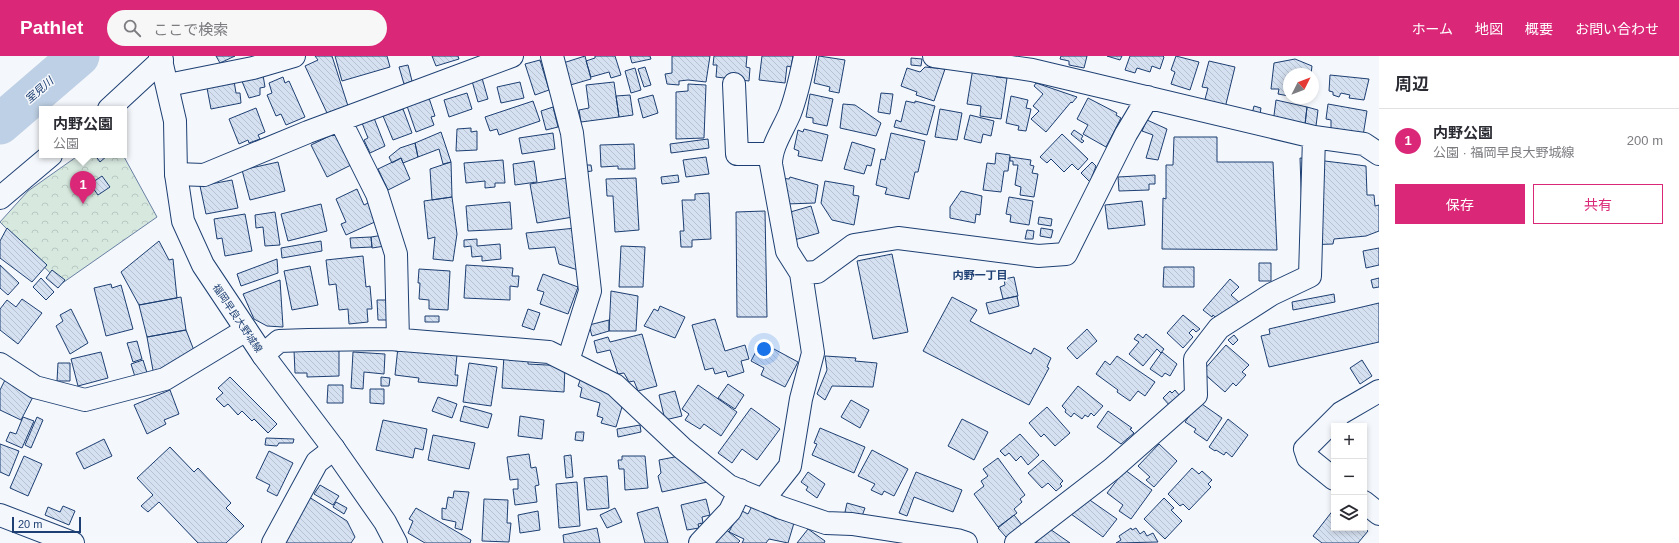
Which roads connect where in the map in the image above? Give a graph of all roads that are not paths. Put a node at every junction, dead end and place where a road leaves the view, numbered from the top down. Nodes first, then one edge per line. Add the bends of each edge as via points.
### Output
1 (294, 56) edge
2 (512, 56) edge
3 (552, 56) edge
4 (805, 56) edge
5 (934, 56) edge
6 (161, 58) edge
7 (734, 84) dead end
8 (168, 85) junction
9 (1148, 97) junction
10 (112, 106) edge
11 (340, 120) junction
12 (1314, 137) junction
13 (771, 154) junction
14 (1379, 154) edge
15 (47, 158) edge
16 (176, 174) junction
17 (0, 198) edge
18 (801, 273) junction
19 (246, 330) junction
20 (398, 340) junction
21 (263, 355) junction
22 (568, 361) junction
23 (0, 364) edge
24 (1379, 391) edge
25 (334, 449) junction
26 (1331, 477) edge
27 (740, 490) junction
28 (763, 500) junction
29 (1367, 504) edge
30 (1379, 514) edge
31 (0, 515) edge
32 (849, 534) edge
33 (73, 543) edge
34 (273, 543) edge
35 (396, 543) edge
36 (700, 543) edge
37 (966, 543) edge
38 (1016, 543) edge

1 - 8 street via 253,68
2 - 11 street
3 - 22 street via 572,133 590,291
4 - 13 street via 790,113
5 - 9 street via 1032,70
6 - 8 street, 福岡早良大野城線
6 - 10 street
7 - 13 street via 737,154
8 - 16 street, 福岡早良大野城線 via 175,121
9 - 12 street
9 - 18 street via 1126,134 1066,254 1038,256 898,238 854,245 817,272
11 - 16 street via 204,175
11 - 20 street via 377,194 396,254
12 - 14 street via 1364,144
12 - 38 street via 1310,276 1272,294 1219,328 1195,359 1196,395 1112,469
13 - 18 street via 787,251
15 - 17 street
16 - 19 street, 福岡早良大野城線 via 183,221 203,265
18 - 28 street via 813,353 801,399 790,466
19 - 21 street, 福岡早良大野城線
19 - 23 street via 165,379 85,400 35,387
20 - 21 street via 278,341
20 - 22 street via 550,352
21 - 25 street, 福岡早良大野城線
22 - 27 street via 615,385 682,448 729,486
24 - 26 street via 1341,413 1305,449 1308,458
25 - 34 street via 317,462
25 - 35 street, 福岡早良大野城線 via 385,522
27 - 28 street
27 - 36 street via 730,511
28 - 32 street
29 - 30 street
31 - 33 street
32 - 37 street via 957,540

